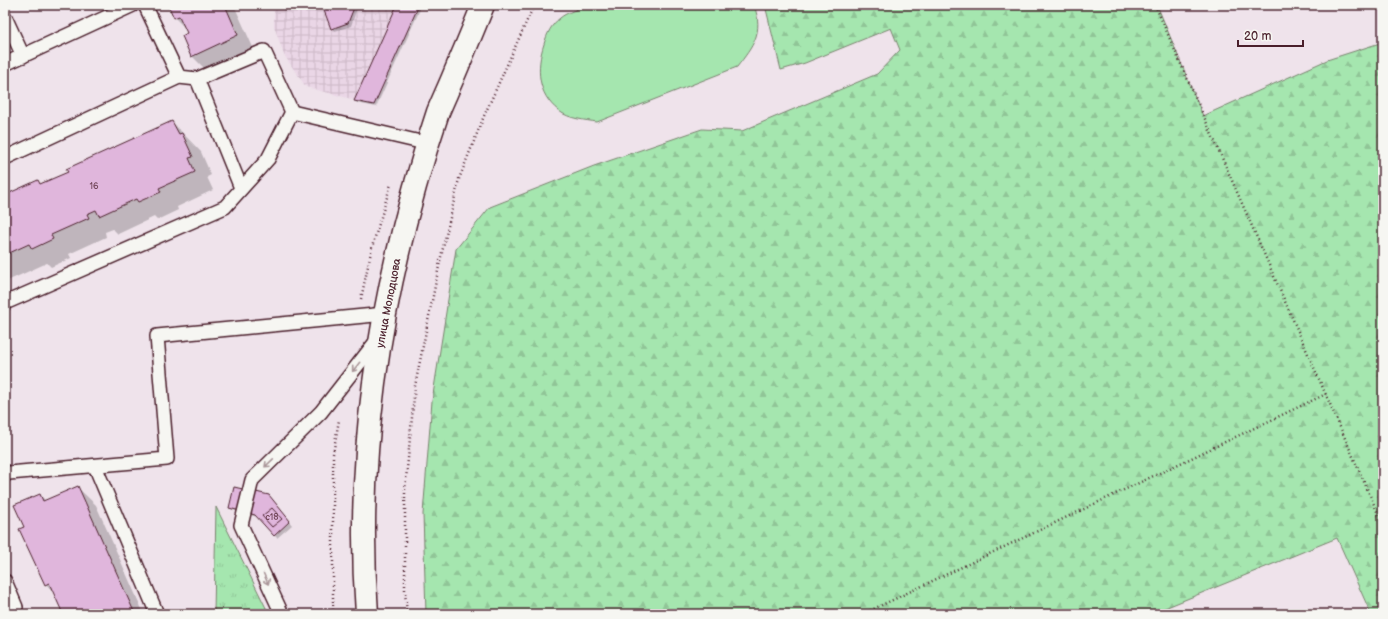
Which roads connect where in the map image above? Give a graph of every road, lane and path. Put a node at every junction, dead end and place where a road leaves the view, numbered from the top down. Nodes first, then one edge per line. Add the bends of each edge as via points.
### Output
1 (133, 5) edge
2 (145, 5) edge
3 (483, 5) edge
4 (534, 5) edge
5 (1155, 5) edge
6 (5, 17) edge
7 (23, 56) junction
8 (5, 64) edge
9 (179, 77) junction
10 (197, 79) junction
11 (292, 112) junction
12 (429, 144) junction
13 (5, 158) edge
14 (241, 188) junction
15 (5, 303) edge
16 (385, 314) junction
17 (380, 336) junction
18 (1326, 394) junction
19 (95, 466) junction
20 (5, 475) edge
21 (1383, 525) edge
22 (5, 581) edge
23 (11, 614) edge
24 (157, 614) edge
25 (282, 614) edge
26 (367, 614) edge
27 (407, 614) edge
28 (863, 614) edge

1 - 7 lane
2 - 9 lane
3 - 12 street, улица Молодцова via 439,111
4 - 27 path via 459,179 440,261 415,386 405,490
5 - 18 path
6 - 7 lane
7 - 8 lane
9 - 10 lane
9 - 13 lane
10 - 11 lane via 264,51
10 - 14 lane
11 - 12 lane
11 - 14 lane via 268,159
12 - 16 street, улица Молодцова via 405,220
14 - 15 lane via 225,207
16 - 17 street, улица Молодцова
16 - 19 lane via 157,336 167,459
17 -> 25 lane via 321,412 252,480 241,525
17 - 26 street, улица Молодцова via 369,428 365,498
18 - 21 path
18 - 28 path
19 - 20 lane
19 - 24 lane
22 - 23 lane via 16,607

